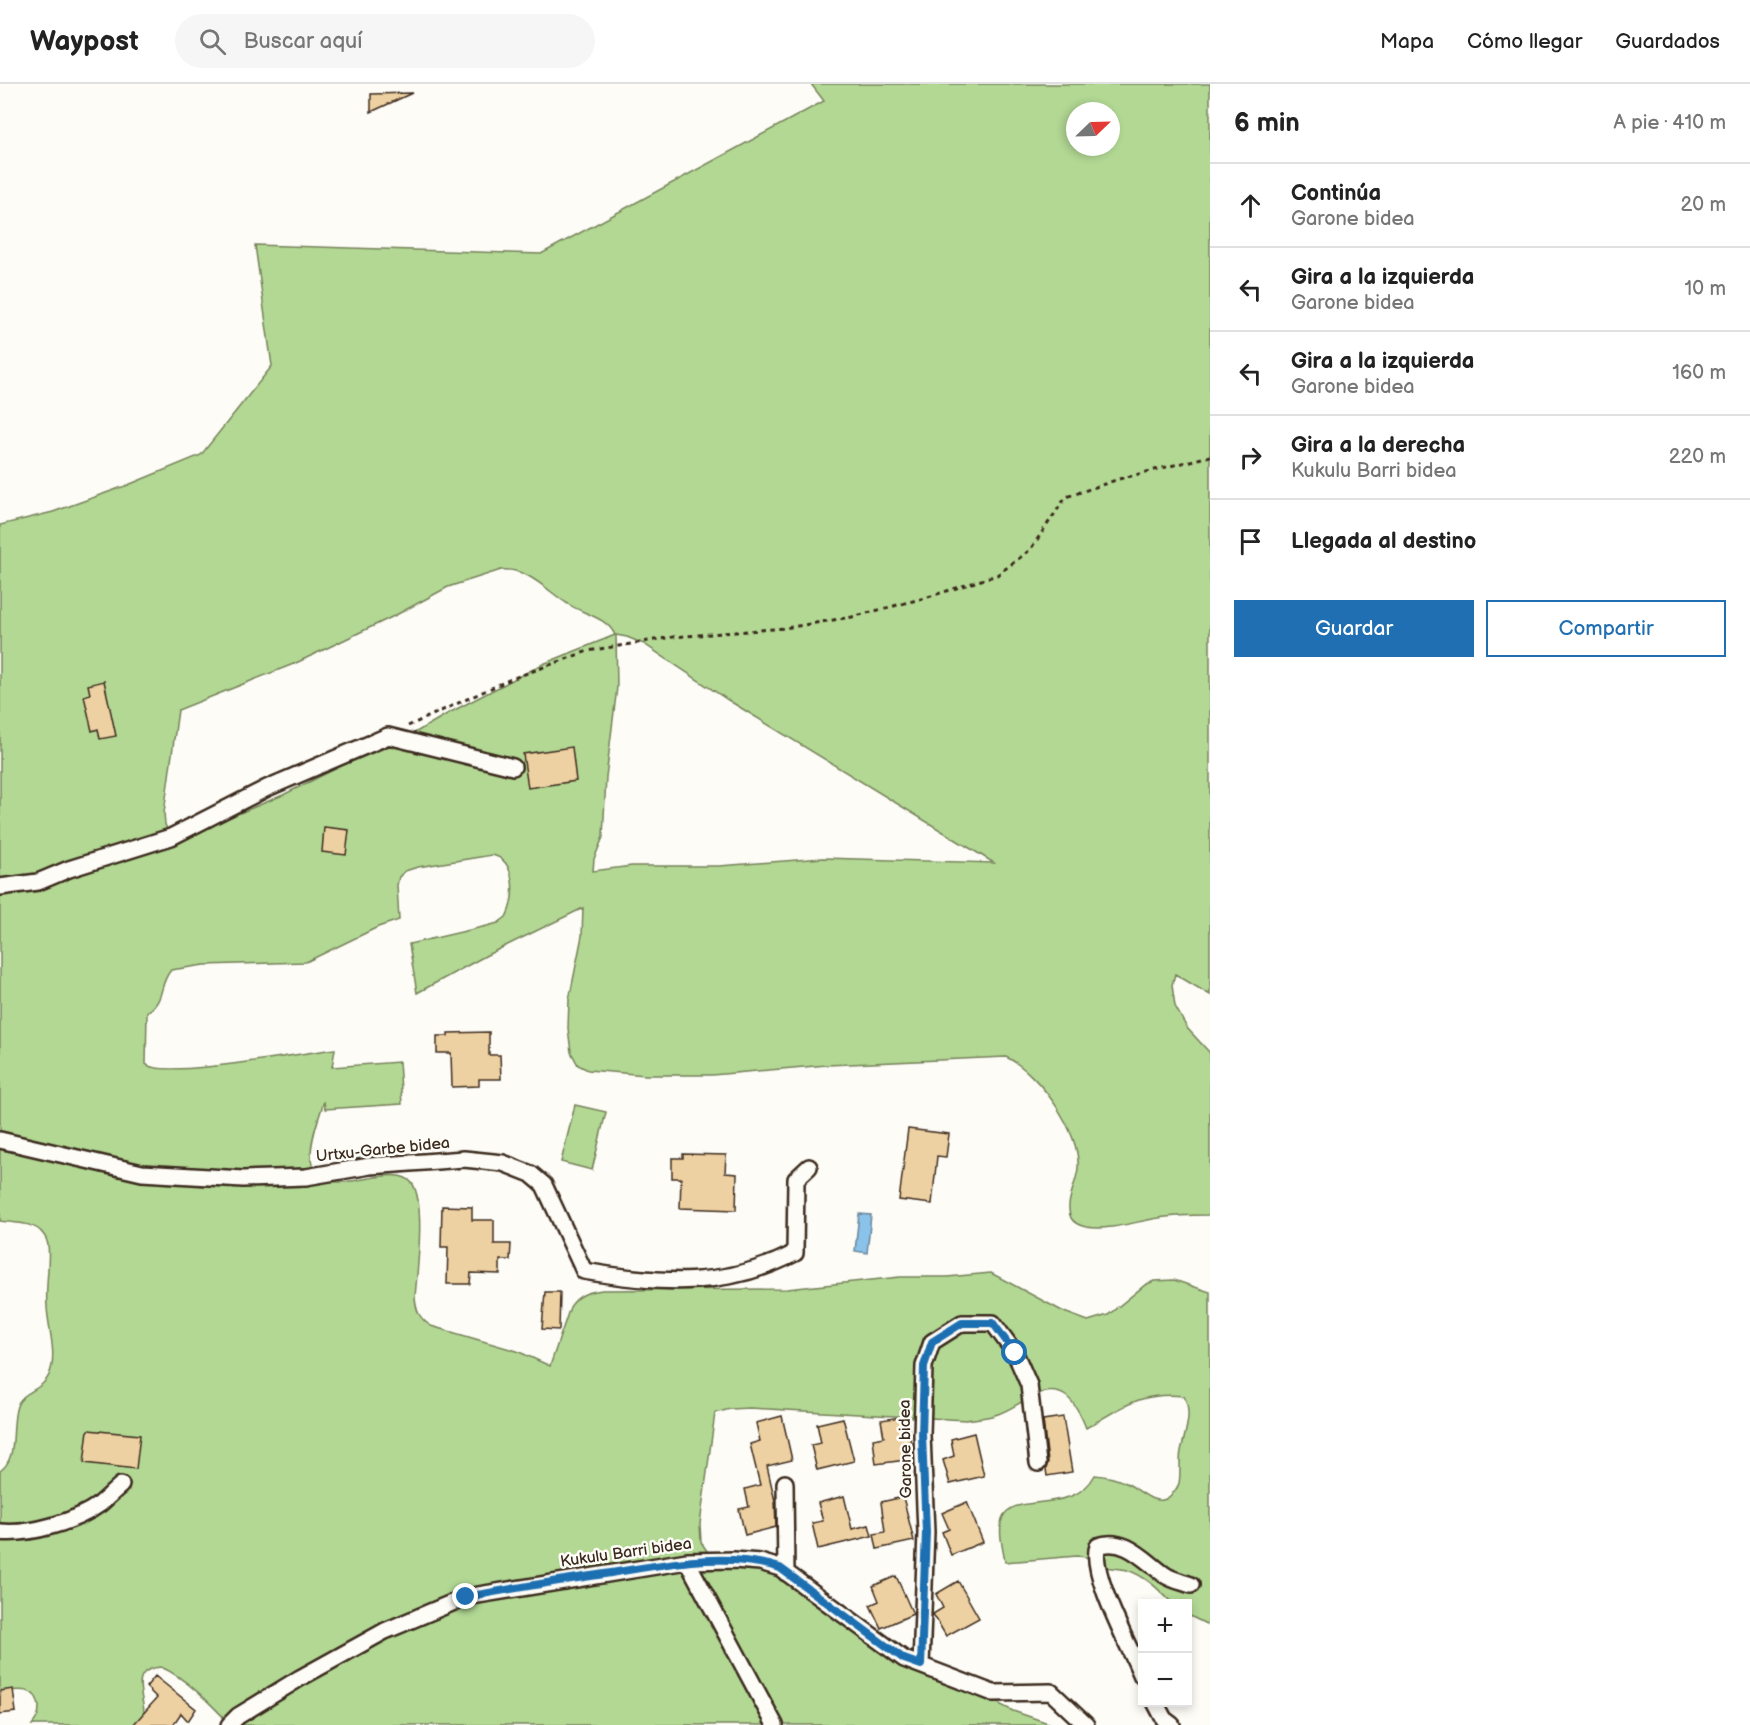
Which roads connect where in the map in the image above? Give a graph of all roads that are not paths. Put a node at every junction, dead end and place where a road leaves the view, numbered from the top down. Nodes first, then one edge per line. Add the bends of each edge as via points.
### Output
1 (513, 767) dead end
2 (0, 886) edge
3 (0, 1140) edge
4 (809, 1167) dead end
5 (1038, 1463) dead end
6 (785, 1483) dead end
7 (121, 1485) dead end
8 (0, 1532) edge
9 (687, 1561) junction
10 (786, 1573) junction
11 (1191, 1585) dead end
12 (921, 1665) junction
13 (1138, 1665) edge
14 (1158, 1707) edge
15 (229, 1725) edge
16 (775, 1725) edge
17 (1086, 1725) edge
18 (1172, 1725) edge

1 - 2 lane via 388,736 267,788 171,837 38,882
3 - 4 lane, Urtxu-Garbe bidea via 142,1173 243,1179 306,1177 370,1166 464,1159 504,1163 531,1174 544,1185 584,1271 678,1282 720,1278 773,1264 795,1253 796,1179
5 - 12 lane, Garone bidea via 1029,1385 1015,1353 993,1323 962,1323 932,1342 924,1366 926,1532
6 - 10 lane
7 - 8 lane via 98,1506 61,1523 15,1533
9 - 10 lane, Kukulu Barri bidea via 760,1562
9 - 15 lane, Kukulu Barri bidea via 466,1597 385,1631 300,1678
9 - 16 lane
10 - 12 lane, Kukulu Barri bidea via 904,1659
11 - 13 lane via 1166,1577 1135,1551 1112,1543 1098,1546 1097,1564 1106,1594
12 - 17 lane, Kukulu Barri bidea via 993,1693 1051,1692
14 - 18 lane

